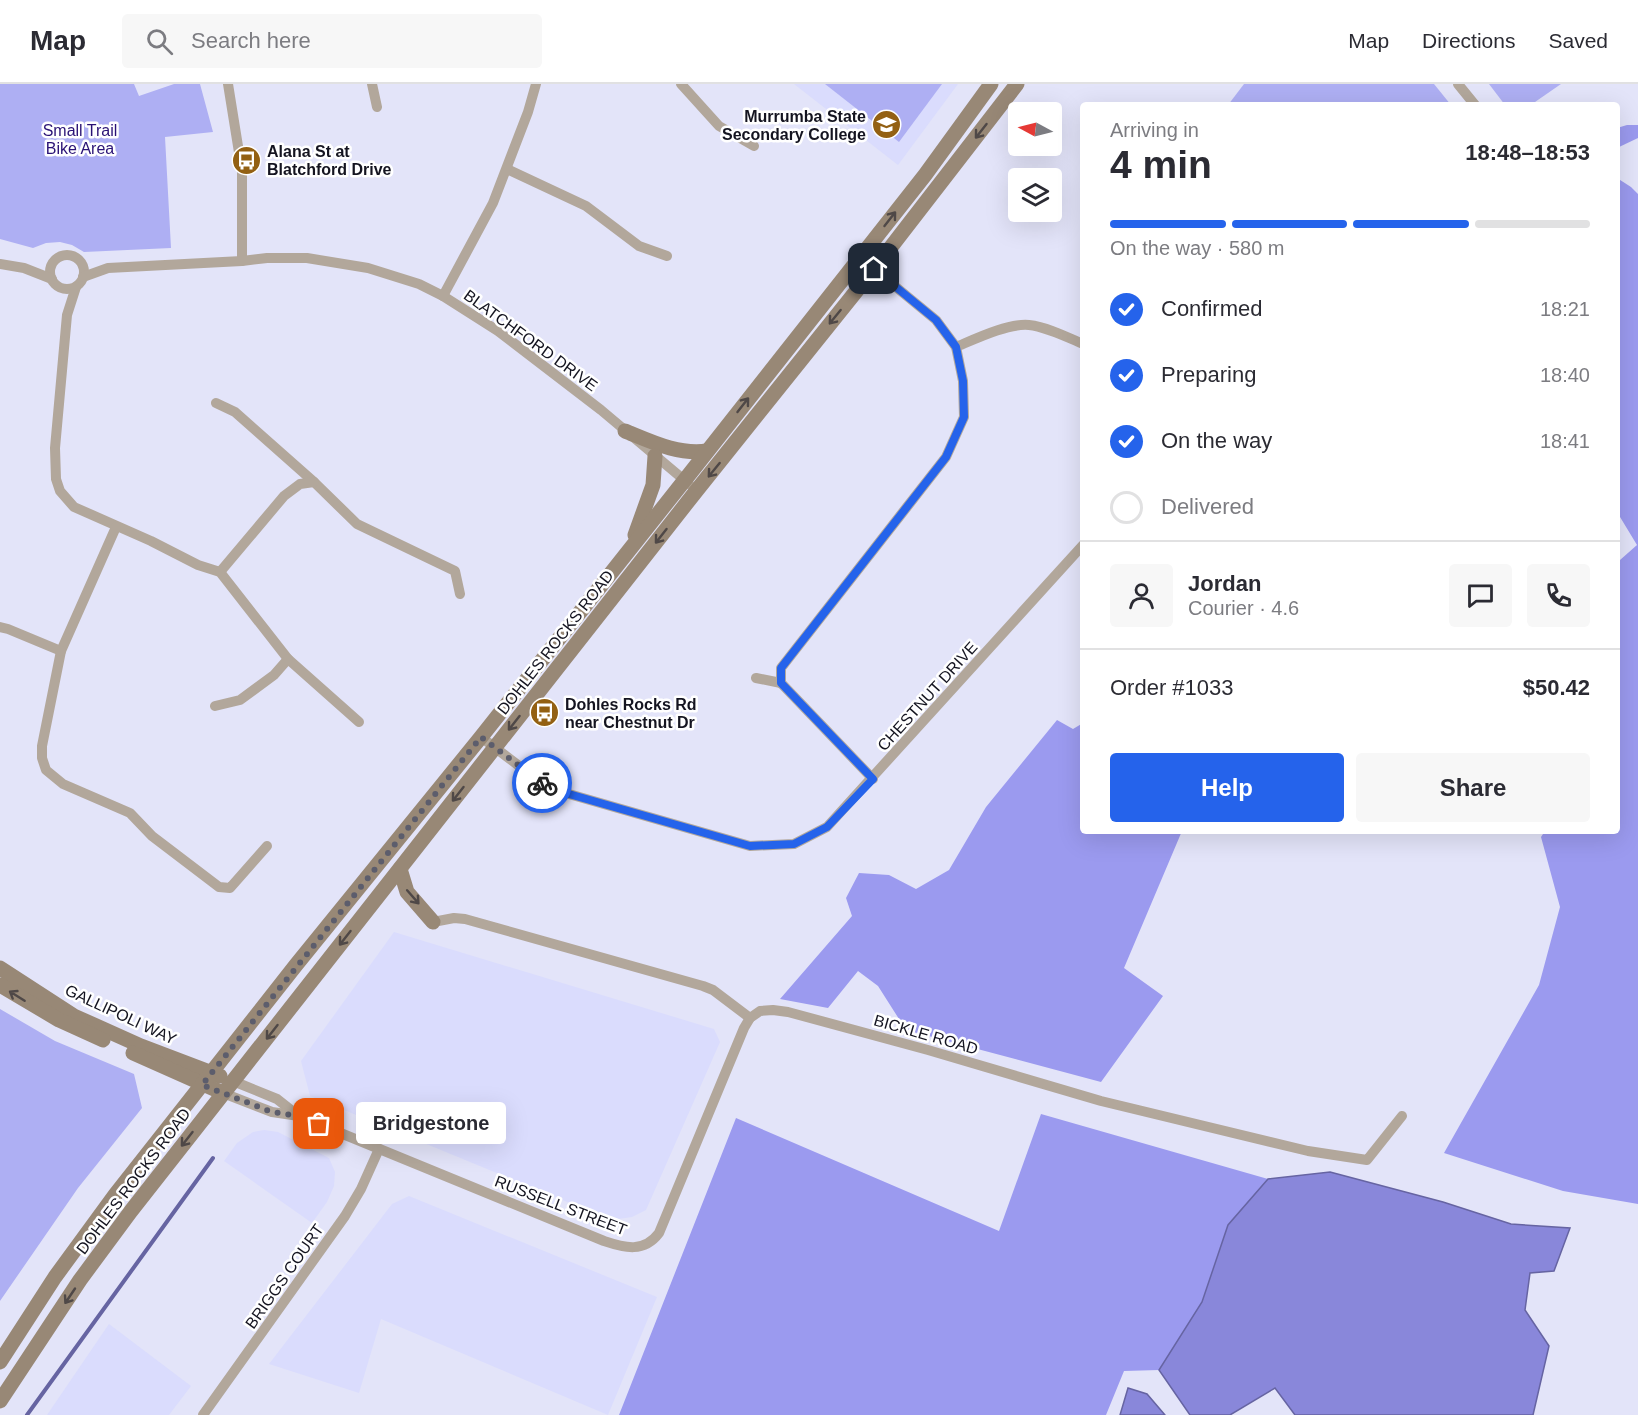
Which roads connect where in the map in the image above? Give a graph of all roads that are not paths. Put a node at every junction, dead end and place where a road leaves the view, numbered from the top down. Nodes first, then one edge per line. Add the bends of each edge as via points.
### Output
1 (228, 84) edge
2 (372, 84) edge
3 (536, 84) edge
4 (681, 84) edge
5 (991, 84) edge
6 (1017, 84) edge
7 (1458, 84) edge
8 (1473, 102) edge
9 (377, 107) dead end
10 (754, 146) dead end
11 (507, 168) junction
12 (667, 256) dead end
13 (81, 261) junction
14 (242, 261) junction
15 (52, 263) junction
16 (0, 264) edge
17 (24, 268) junction
18 (108, 268) junction
19 (874, 269) junction
20 (83, 278) junction
21 (55, 283) junction
22 (76, 287) junction
23 (443, 296) junction
24 (67, 315) junction
25 (1080, 343) edge
26 (956, 347) junction
27 (216, 403) dead end
28 (625, 431) junction
29 (707, 451) junction
30 (655, 456) junction
31 (684, 481) junction
32 (314, 482) junction
33 (697, 490) junction
34 (116, 527) junction
35 (1080, 548) edge
36 (628, 551) junction
37 (220, 572) junction
38 (460, 594) dead end
39 (0, 627) edge
40 (61, 651) junction
41 (288, 659) junction
42 (756, 678) dead end
43 (781, 683) junction
44 (215, 706) dead end
45 (359, 722) dead end
46 (481, 737) junction
47 (495, 748) junction
48 (873, 779) junction
49 (267, 846) dead end
50 (400, 868) junction
51 (433, 922) joint
52 (0, 968) edge
53 (0, 985) edge
54 (750, 1018) junction
55 (206, 1079) junction
56 (233, 1081) junction
57 (223, 1093) junction
58 (299, 1116) junction
59 (1402, 1116) dead end
60 (379, 1149) junction
61 (0, 1362) edge
62 (0, 1401) edge
63 (204, 1415) edge

1 - 14 street via 242,171
2 - 9 street
3 - 11 street
4 - 10 street via 719,126
29 -> 5 main road, DOHLES ROCKS ROAD via 925,175
6 -> 19 main road, DOHLES ROCKS ROAD
7 - 8 street
11 - 12 street via 586,206 639,246
11 - 23 street via 493,203
13 - 15 street via 67,255
13 - 18 street, BLATCHFORD DRIVE
13 - 20 street
14 - 18 street, BLATCHFORD DRIVE
14 - 23 street, BLATCHFORD DRIVE via 286,258 346,263 387,273
15 - 17 street
15 - 21 street
16 - 17 street
17 - 21 street
18 - 20 street, BLATCHFORD DRIVE
19 - 26 street via 936,320
19 -> 33 main road, DOHLES ROCKS ROAD
20 - 22 street
21 - 22 street via 67,289
21 - 24 street
22 - 24 street
23 - 28 street, BLATCHFORD DRIVE via 490,325
24 - 34 street via 55,448 56,479 60,491 74,507
25 - 26 street via 1028,324 990,332
26 - 43 street via 963,381 964,417 946,457 781,668
27 - 32 street via 235,412
28 - 29 main road via 683,452
28 - 30 street, BLATCHFORD DRIVE
29 - 31 main road, DOHLES ROCKS ROAD
30 - 31 street, BLATCHFORD DRIVE
30 - 36 main road via 653,485
31 - 33 street, BLATCHFORD DRIVE
31 - 36 main road, DOHLES ROCKS ROAD
32 - 37 street via 300,484 284,496
32 - 38 street via 357,524 455,571
33 -> 47 main road, DOHLES ROCKS ROAD
34 - 37 street
34 - 40 street
35 - 48 street, CHESTNUT DRIVE
36 - 46 main road, DOHLES ROCKS ROAD
37 - 41 street
39 - 40 street
40 - 49 street via 42,746 46,770 63,784 130,813 148,832 219,887 230,888
41 - 44 street via 274,675 240,700
41 - 45 street
42 - 43 street
43 - 48 street
46 - 47 street, CHESTNUT DRIVE
46 - 55 main road, DOHLES ROCKS ROAD
47 - 48 street, CHESTNUT DRIVE via 548,788 750,846 794,844 827,827
47 -> 50 main road, DOHLES ROCKS ROAD
50 -> 51 main road via 407,892
50 -> 56 main road, DOHLES ROCKS ROAD
51 - 54 street via 460,918 703,986
52 - 55 main road, GALLIPOLI WAY via 74,1016
55 -> 53 main road, GALLIPOLI WAY via 78,1030
54 - 59 street, BICKLE ROAD via 766,1010 788,1012 1101,1101 1308,1151 1367,1161
54 - 60 street, RUSSELL STREET via 662,1228 656,1238 642,1246 627,1248 604,1241
55 - 56 main road, GALLIPOLI WAY
55 - 57 main road, GALLIPOLI WAY
55 - 61 main road, DOHLES ROCKS ROAD via 100,1214
56 - 57 main road, DOHLES ROCKS ROAD
56 - 58 street, RUSSELL STREET via 277,1099
57 - 58 street, RUSSELL STREET via 272,1112
57 -> 62 main road, DOHLES ROCKS ROAD via 105,1245
58 - 60 street, RUSSELL STREET
60 - 63 street, BRIGGS COURT via 345,1216

